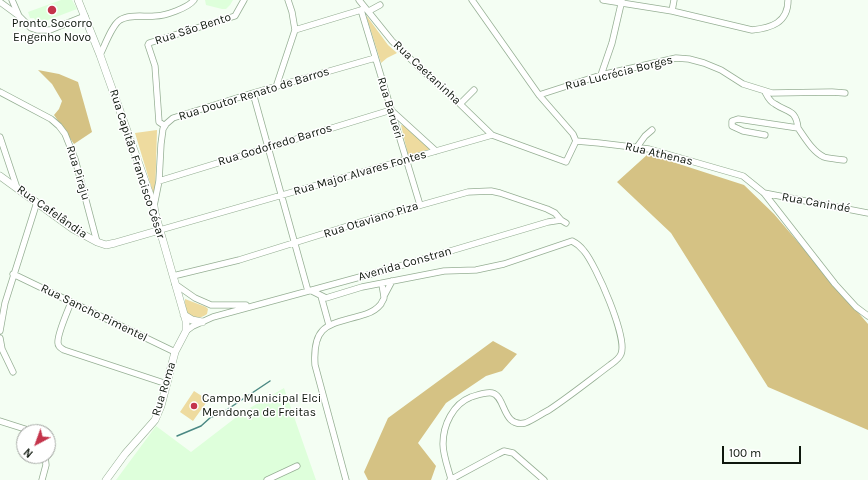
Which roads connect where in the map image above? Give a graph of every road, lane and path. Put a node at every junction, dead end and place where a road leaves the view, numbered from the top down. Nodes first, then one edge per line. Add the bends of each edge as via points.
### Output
1 (12, 0) edge
2 (78, 0) edge
3 (194, 0) edge
4 (244, 0) edge
5 (288, 0) edge
6 (359, 0) edge
7 (472, 0) edge
8 (603, 0) edge
9 (674, 0) edge
10 (788, 0) edge
11 (622, 1) edge
12 (0, 2) edge
13 (380, 4) dead end
14 (365, 10) junction
15 (672, 11) junction
16 (19, 16) junction
17 (85, 16) junction
18 (295, 30) junction
19 (100, 55) junction
20 (375, 58) junction
21 (601, 75) junction
22 (276, 87) junction
23 (474, 90) dead end
24 (0, 92) edge
25 (765, 92) junction
26 (253, 93) junction
27 (845, 94) dead end
28 (539, 95) junction
29 (460, 104) junction
30 (391, 110) junction
31 (165, 126) junction
32 (798, 128) junction
33 (652, 130) dead end
34 (492, 135) junction
35 (765, 135) dead end
36 (0, 137) edge
37 (576, 141) junction
38 (637, 147) junction
39 (268, 148) junction
40 (436, 151) junction
41 (406, 160) junction
42 (844, 160) dead end
43 (0, 176) edge
44 (159, 181) junction
45 (17, 188) junction
46 (764, 193) junction
47 (282, 195) junction
48 (37, 202) junction
49 (420, 205) junction
50 (154, 206) junction
51 (868, 213) edge
52 (563, 221) joint
53 (156, 231) junction
54 (97, 242) junction
55 (295, 243) junction
56 (13, 274) junction
57 (173, 276) junction
58 (392, 281) junction
59 (382, 283) junction
60 (175, 284) junction
61 (309, 290) junction
62 (321, 296) junction
63 (384, 298) junction
64 (71, 302) junction
65 (211, 304) junction
66 (250, 306) junction
67 (184, 314) junction
68 (213, 316) junction
69 (868, 316) edge
70 (202, 322) junction
71 (329, 325) junction
72 (0, 331) edge
73 (186, 331) junction
74 (0, 338) edge
75 (175, 352) junction
76 (13, 372) dead end
77 (167, 384) junction
78 (0, 421) edge
79 (16, 426) edge
80 (46, 464) edge
81 (297, 466) dead end
82 (42, 480) edge
83 (106, 480) edge
84 (267, 480) edge
85 (346, 480) edge
86 (450, 480) edge
87 (544, 480) edge

1 - 16 street
2 - 17 street, Rua Capitão Francisco César
3 - 19 street via 188,6 157,16 127,17 120,20 114,26
4 - 31 street, Rua São Bento via 235,16 149,43 155,66 159,122
5 - 18 street
6 - 14 street, Rua Caetaninha
7 - 28 street
8 - 11 street
9 - 15 street
10 - 15 street via 788,8 779,21 765,28 752,30
11 - 15 street
11 - 21 street
12 - 16 street
13 - 14 street
14 - 18 street
14 - 20 street, Rua Barueri
14 - 29 street, Rua Caetaninha via 392,41
16 - 17 street via 31,28 43,31
17 - 19 street, Rua Capitão Francisco César
18 - 22 street
19 - 50 street, Rua Capitão Francisco César
20 - 22 street, Rua Doutor Renato de Barros
20 - 30 street, Rua Barueri
21 - 25 street, Rua Lucrécia Borges via 668,59 688,59 721,70 743,84
21 - 28 street, Rua Lucrécia Borges
22 - 26 street, Rua Doutor Renato de Barros
23 - 29 street
24 - 54 street, Rua Piraju via 51,119 65,134 75,159
25 - 27 street, Rua Lucrécia Borges
25 - 32 street, Rua Lucrécia Borges via 773,103 794,114
26 - 31 street, Rua Doutor Renato de Barros via 173,118
26 - 39 street
28 - 37 street via 573,134
29 - 34 street, Rua Caetaninha
30 - 39 street, Rua Godofredo Barros
30 - 40 street
30 - 41 street, Rua Barueri
31 - 44 street, Rua Doutor Renato de Barros via 161,144
32 - 35 street via 738,119 732,122 732,126 738,130
32 - 42 street, Rua Lucrécia Borges via 814,149 824,157
33 - 38 street
34 - 37 street via 566,162
34 - 40 street, Rua Major Alvares Fontes
36 - 45 street
37 - 38 street, Rua Athenas
38 - 46 street, Rua Athenas via 743,176
39 - 44 street, Rua Godofredo Barros
39 - 47 street
40 - 41 street, Rua Major Alvares Fontes
41 - 47 street, Rua Major Alvares Fontes
41 - 49 street, Rua Barueri
43 - 45 street, Rua Cafelândia
44 - 50 street, Rua Doutor Renato de Barros
45 - 48 street, Rua Cafelândia
46 - 51 street, Rua Canindé
46 - 69 street, Rua Athenas via 835,284
47 - 53 street, Rua Major Alvares Fontes
47 - 55 street
48 - 54 street, Rua Cafelândia via 73,230
48 - 56 street
49 - 52 street, Rua Otaviano Piza via 468,192 491,191 548,209
49 - 55 street, Rua Otaviano Piza
50 - 53 street, Rua Capitão Francisco César
52 - 61 street, Avenida Constran via 548,222
53 - 54 street, Rua Cafelândia via 106,245
53 - 57 street, Rua Capitão Francisco César
55 - 57 street, Rua Otaviano Piza
55 - 61 street
56 - 64 street, Rua Sancho Pimentel
56 - 72 street
57 - 60 street, Rua Capitão Francisco César
58 - 59 street
58 - 63 street
58 - 86 street via 444,271 476,270 504,264 572,241 584,251 605,288 622,341 622,354 618,359 558,404 524,423 511,420 498,396 493,393 484,393 466,400 454,411 446,425 443,444
59 - 62 street via 326,298
59 - 63 street, Avenida Constran
60 - 65 street, Avenida Constran via 195,298
60 - 67 street, Rua Capitão Francisco César
61 - 62 street
61 - 66 street, Avenida Constran
62 - 71 street
63 - 71 street via 379,306 370,312
64 - 75 street, Rua Sancho Pimentel
64 - 77 street via 58,338 60,348
65 - 66 street, Avenida Constran
65 - 68 street via 214,309
66 - 68 street, Avenida Constran
67 - 70 street via 192,320
67 - 73 street, Rua Capitão Francisco César
68 - 70 street, Avenida Constran
70 - 73 street, Avenida Constran
71 - 85 street via 318,336 314,366
73 - 75 street, Rua Roma
74 - 76 street via 2,349
75 - 77 street, Rua Roma
77 - 83 street, Rua Roma via 155,420
78 - 79 street
80 - 82 street
81 - 84 street
86 - 87 street via 508,451

